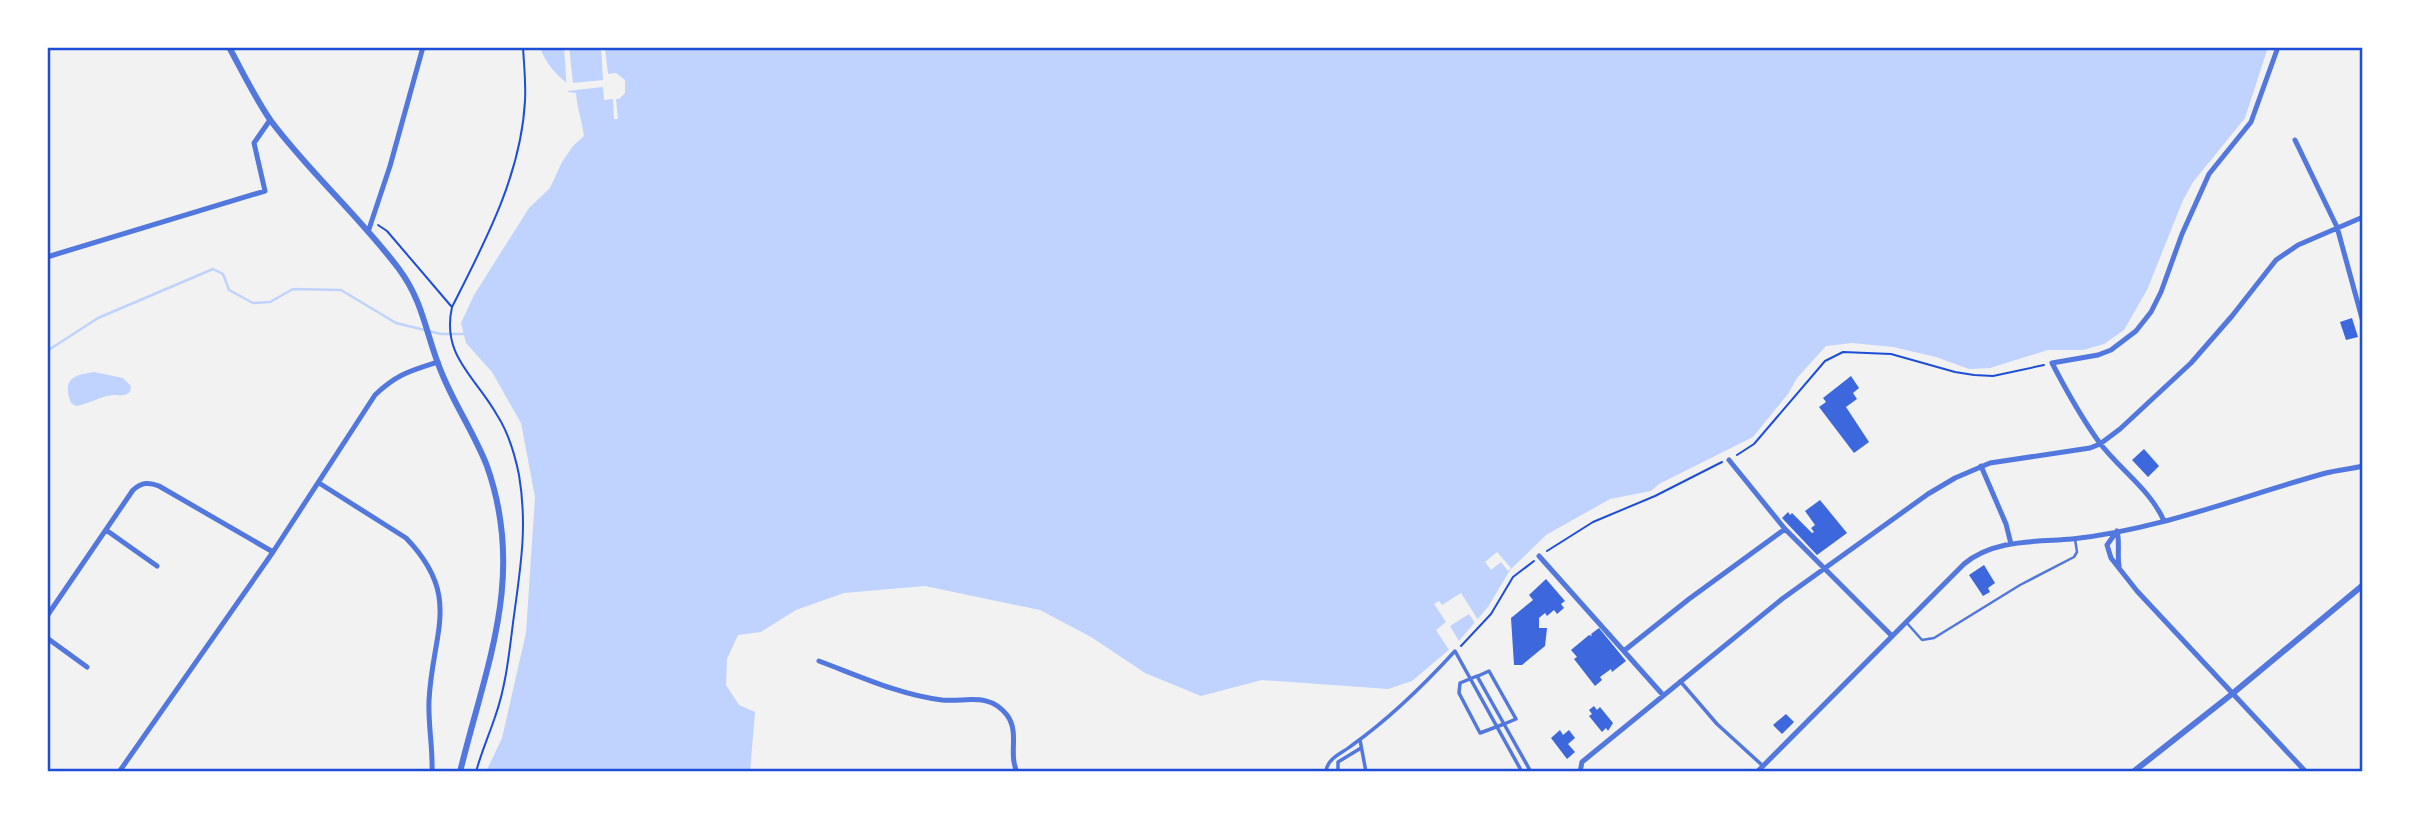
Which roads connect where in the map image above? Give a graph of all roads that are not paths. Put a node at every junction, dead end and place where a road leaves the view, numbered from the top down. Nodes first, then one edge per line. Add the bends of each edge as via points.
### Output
1 (229, 47) edge
2 (423, 47) edge
3 (2278, 47) edge
4 (270, 120) junction
5 (2295, 140) dead end
6 (2363, 217) edge
7 (2337, 227) junction
8 (369, 232) junction
9 (47, 257) edge
10 (2363, 322) edge
11 (438, 362) junction
12 (2101, 444) junction
13 (1729, 460) dead end
14 (1981, 466) junction
15 (2362, 467) edge
16 (319, 483) junction
17 (2164, 521) junction
18 (1785, 529) junction
19 (106, 530) junction
20 (2117, 531) junction
21 (2075, 538) junction
22 (2011, 544) junction
23 (273, 552) junction
24 (1539, 556) dead end
25 (157, 566) dead end
26 (1824, 568) junction
27 (2119, 568) junction
28 (2363, 585) edge
29 (47, 616) edge
30 (1906, 621) junction
31 (1891, 635) junction
32 (47, 638) edge
33 (1625, 650) junction
34 (819, 661) dead end
35 (87, 667) dead end
36 (1477, 676) junction
37 (1470, 679) junction
38 (1680, 681) junction
39 (2232, 694) junction
40 (1663, 695) junction
41 (1504, 724) junction
42 (1497, 727) junction
43 (1360, 740) junction
44 (1361, 748) junction
45 (1763, 766) junction
46 (119, 772) edge
47 (432, 772) edge
48 (460, 772) edge
49 (1017, 772) edge
50 (1326, 772) edge
51 (1338, 772) edge
52 (1366, 772) edge
53 (1522, 772) edge
54 (1531, 772) edge
55 (1580, 772) edge
56 (1757, 772) edge
57 (2133, 772) edge
58 (2306, 772) edge

1 - 4 street
2 - 8 street
3 - 12 street via 2251,122 2209,174 2151,312 2111,350 2052,363
4 - 8 street
4 - 9 street via 254,143 265,191
5 - 7 street
6 - 7 street
7 - 10 street
7 - 12 street via 2276,260 2210,342
8 - 11 street via 418,300
11 - 16 street via 391,379 375,395
11 - 48 street via 488,469 503,556 499,620
12 - 14 street
12 - 17 street via 2153,502
13 - 18 street
14 - 22 street
14 - 26 street via 1928,494
15 - 17 street
16 - 23 street
16 - 47 street via 406,538 436,581 442,616 429,699
17 - 20 street
18 - 26 street
18 - 33 street
19 - 23 street via 133,490 152,483
19 - 25 street
19 - 29 street
20 - 21 street
20 - 27 street
20 - 27 street via 2108,545
21 - 22 street
21 - 30 lane via 2074,557 1934,638 1922,640
22 - 30 street via 1971,558
23 - 46 street
24 - 33 street
26 - 31 street
26 - 38 street
27 - 39 street
28 - 39 street
30 - 31 street
31 - 45 street
32 - 35 street
33 - 40 street
34 - 49 street via 901,691 944,700 978,698 996,705 1014,731
36 - 37 street
36 - 41 street
36 - 41 street via 1489,671 1516,719
37 - 42 street
37 - 42 street via 1460,683 1459,692 1480,733
37 - 43 street via 1455,652
38 - 40 street
38 - 45 street via 1717,724
39 - 57 street
39 - 58 street
40 - 55 street via 1582,762
41 - 42 street
41 - 54 street
42 - 53 street
43 - 44 street
43 - 50 street via 1329,761
44 - 51 street via 1338,762
44 - 52 street
45 - 56 street

